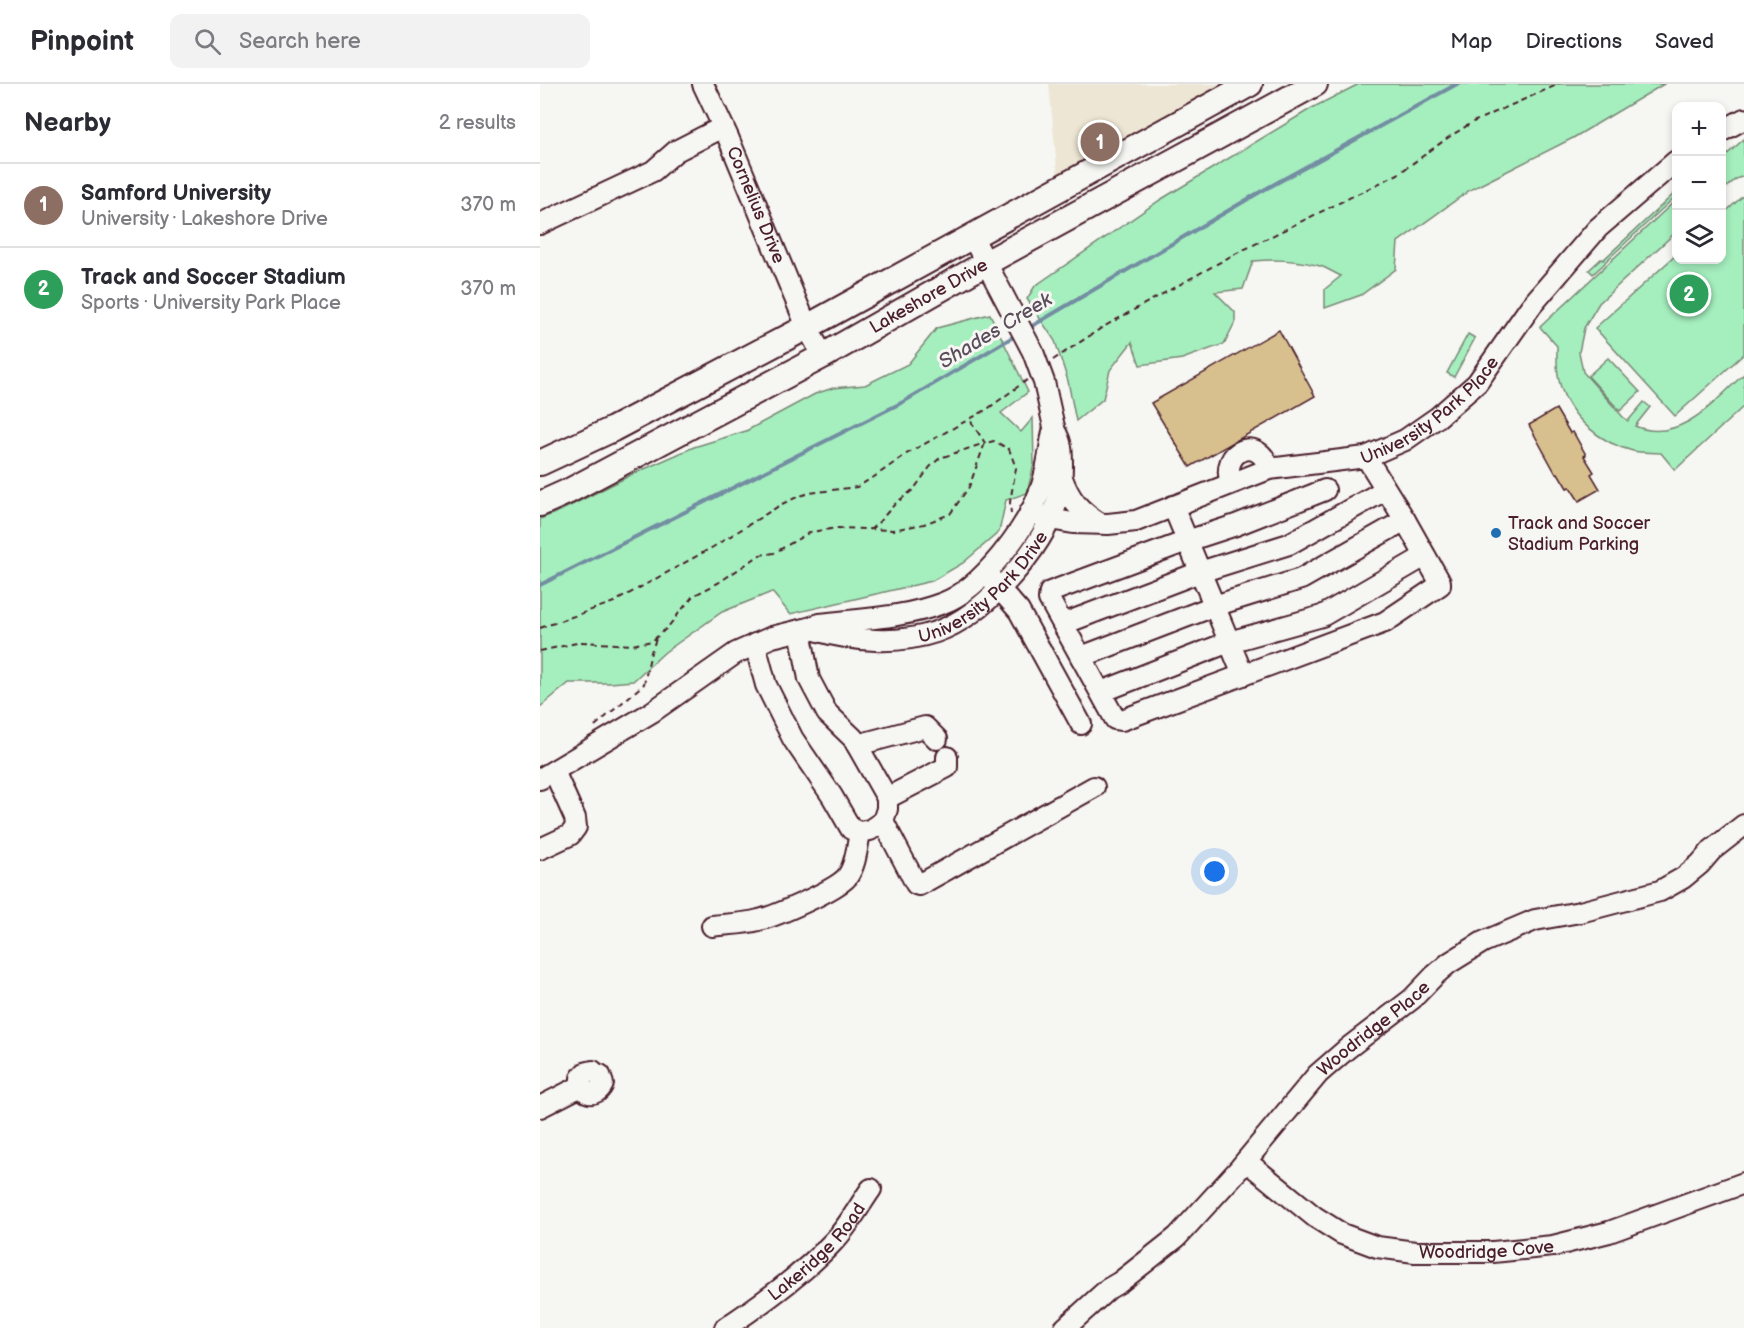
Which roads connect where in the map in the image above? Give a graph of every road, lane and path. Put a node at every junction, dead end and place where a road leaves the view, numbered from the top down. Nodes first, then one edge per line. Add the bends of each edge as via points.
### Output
1 (703, 84) edge
2 (1250, 84) edge
3 (1315, 84) edge
4 (1744, 119) edge
5 (723, 127) junction
6 (1726, 129) edge
7 (1672, 165) edge
8 (540, 224) edge
9 (972, 236) junction
10 (986, 263) junction
11 (807, 327) junction
12 (823, 356) junction
13 (969, 419) dead end
14 (1054, 428) junction
15 (985, 443) junction
16 (1366, 458) junction
17 (540, 463) edge
18 (1269, 469) junction
19 (1062, 478) junction
20 (1231, 483) junction
21 (1324, 490) dead end
22 (1385, 490) junction
23 (540, 504) edge
24 (1173, 506) junction
25 (1028, 515) junction
26 (1050, 519) junction
27 (1405, 520) junction
28 (1099, 524) junction
29 (870, 530) junction
30 (1187, 541) junction
31 (1425, 556) junction
32 (1200, 572) junction
33 (985, 573) junction
34 (1000, 588) junction
35 (1214, 606) junction
36 (882, 617) junction
37 (1063, 624) junction
38 (805, 629) junction
39 (656, 639) junction
40 (886, 640) junction
41 (1229, 642) junction
42 (756, 644) junction
43 (540, 651) edge
44 (1081, 657) junction
45 (1243, 675) junction
46 (1101, 692) junction
47 (1081, 724) dead end
48 (592, 728) dead end
49 (937, 739) dead end
50 (857, 745) junction
51 (947, 757) dead end
52 (547, 775) edge
53 (1094, 787) dead end
54 (887, 798) junction
55 (883, 821) junction
56 (1744, 825) edge
57 (860, 832) junction
58 (540, 849) edge
59 (712, 926) dead end
60 (591, 1077) dead end
61 (540, 1107) edge
62 (1246, 1161) junction
63 (1744, 1183) edge
64 (871, 1189) dead end
65 (725, 1328) edge
66 (1065, 1328) edge

1 - 5 street, Cornelius Drive
2 - 9 main road, Lakeshore Drive
3 - 10 main road, Lakeshore Drive
4 - 6 street
5 - 8 street via 676,151 653,171
5 - 11 street, Cornelius Drive
7 - 16 street, University Park Place via 1598,228 1531,306 1477,383 1405,440
9 - 10 street, University Park Drive
9 - 11 main road, Lakeshore Drive
10 - 12 main road, Lakeshore Drive
10 - 14 street, University Park Drive, bridge via 1033,352
11 - 12 street, Cornelius Drive
11 - 17 main road, Lakeshore Drive
12 - 23 main road, Lakeshore Drive
13 - 15 path
14 - 19 street, University Park Drive via 1060,438
14 - 25 street, University Park Drive via 1040,490
15 - 25 path via 994,441 1009,449 1016,468 1011,515
15 - 29 path via 940,458
15 - 29 path via 969,488 950,514 924,524
16 - 18 street, University Park Place
16 - 22 street
18 - 20 street, University Park Place
18 - 20 street via 1260,453 1244,450 1230,462
19 - 26 street, University Park Drive
19 - 28 street via 1074,502
20 - 24 street, University Park Place
21 - 30 street
22 - 27 street
22 - 32 street via 1288,544
24 - 28 street, University Park Place via 1136,520
24 - 30 street
25 - 26 street, University Park Place
25 - 33 street, University Park Drive
26 - 28 street, University Park Place
26 - 34 street, University Park Drive
27 - 31 street
27 - 35 street via 1301,579
29 - 39 path via 838,528 810,532 774,553 760,555 693,596
30 - 32 street
30 - 37 street via 1050,592 1049,599
31 - 41 street via 1322,616
31 - 45 street via 1440,585 1385,622
32 - 35 street
32 - 37 street
33 - 34 street
33 - 36 street, University Park Drive via 945,602
34 - 40 street, University Park Drive via 976,610 936,632
34 - 47 street via 1018,611
35 - 41 street
35 - 44 street
36 - 38 street, University Park Drive
36 - 40 street
37 - 44 street
38 - 40 street, University Park Drive
38 - 42 street, University Park Drive
38 - 50 street via 809,679 827,713
39 - 43 path via 632,645 582,642
39 - 48 path via 645,684
41 - 45 street
41 - 46 street
42 - 52 street, University Park Drive
42 - 57 street via 766,685 793,739 851,829
44 - 46 street
45 - 46 street via 1122,720 1115,718
49 - 50 street via 925,727
50 - 54 street
51 - 54 street via 947,767
52 - 58 street via 576,818 576,827 570,835
53 - 55 street via 919,885
54 - 55 street
55 - 57 street
56 - 62 street, Woodridge Place via 1683,878 1660,891 1535,920 1467,950 1325,1068
57 - 59 street via 856,857 848,876 838,885 760,920
60 - 61 street
62 - 63 street, Woodridge Cove via 1342,1234 1377,1247 1415,1252 1492,1252 1553,1246 1609,1232
62 - 66 street, Woodridge Place via 1177,1237 1108,1289
64 - 65 street, Lakeridge Road via 833,1242 809,1265

